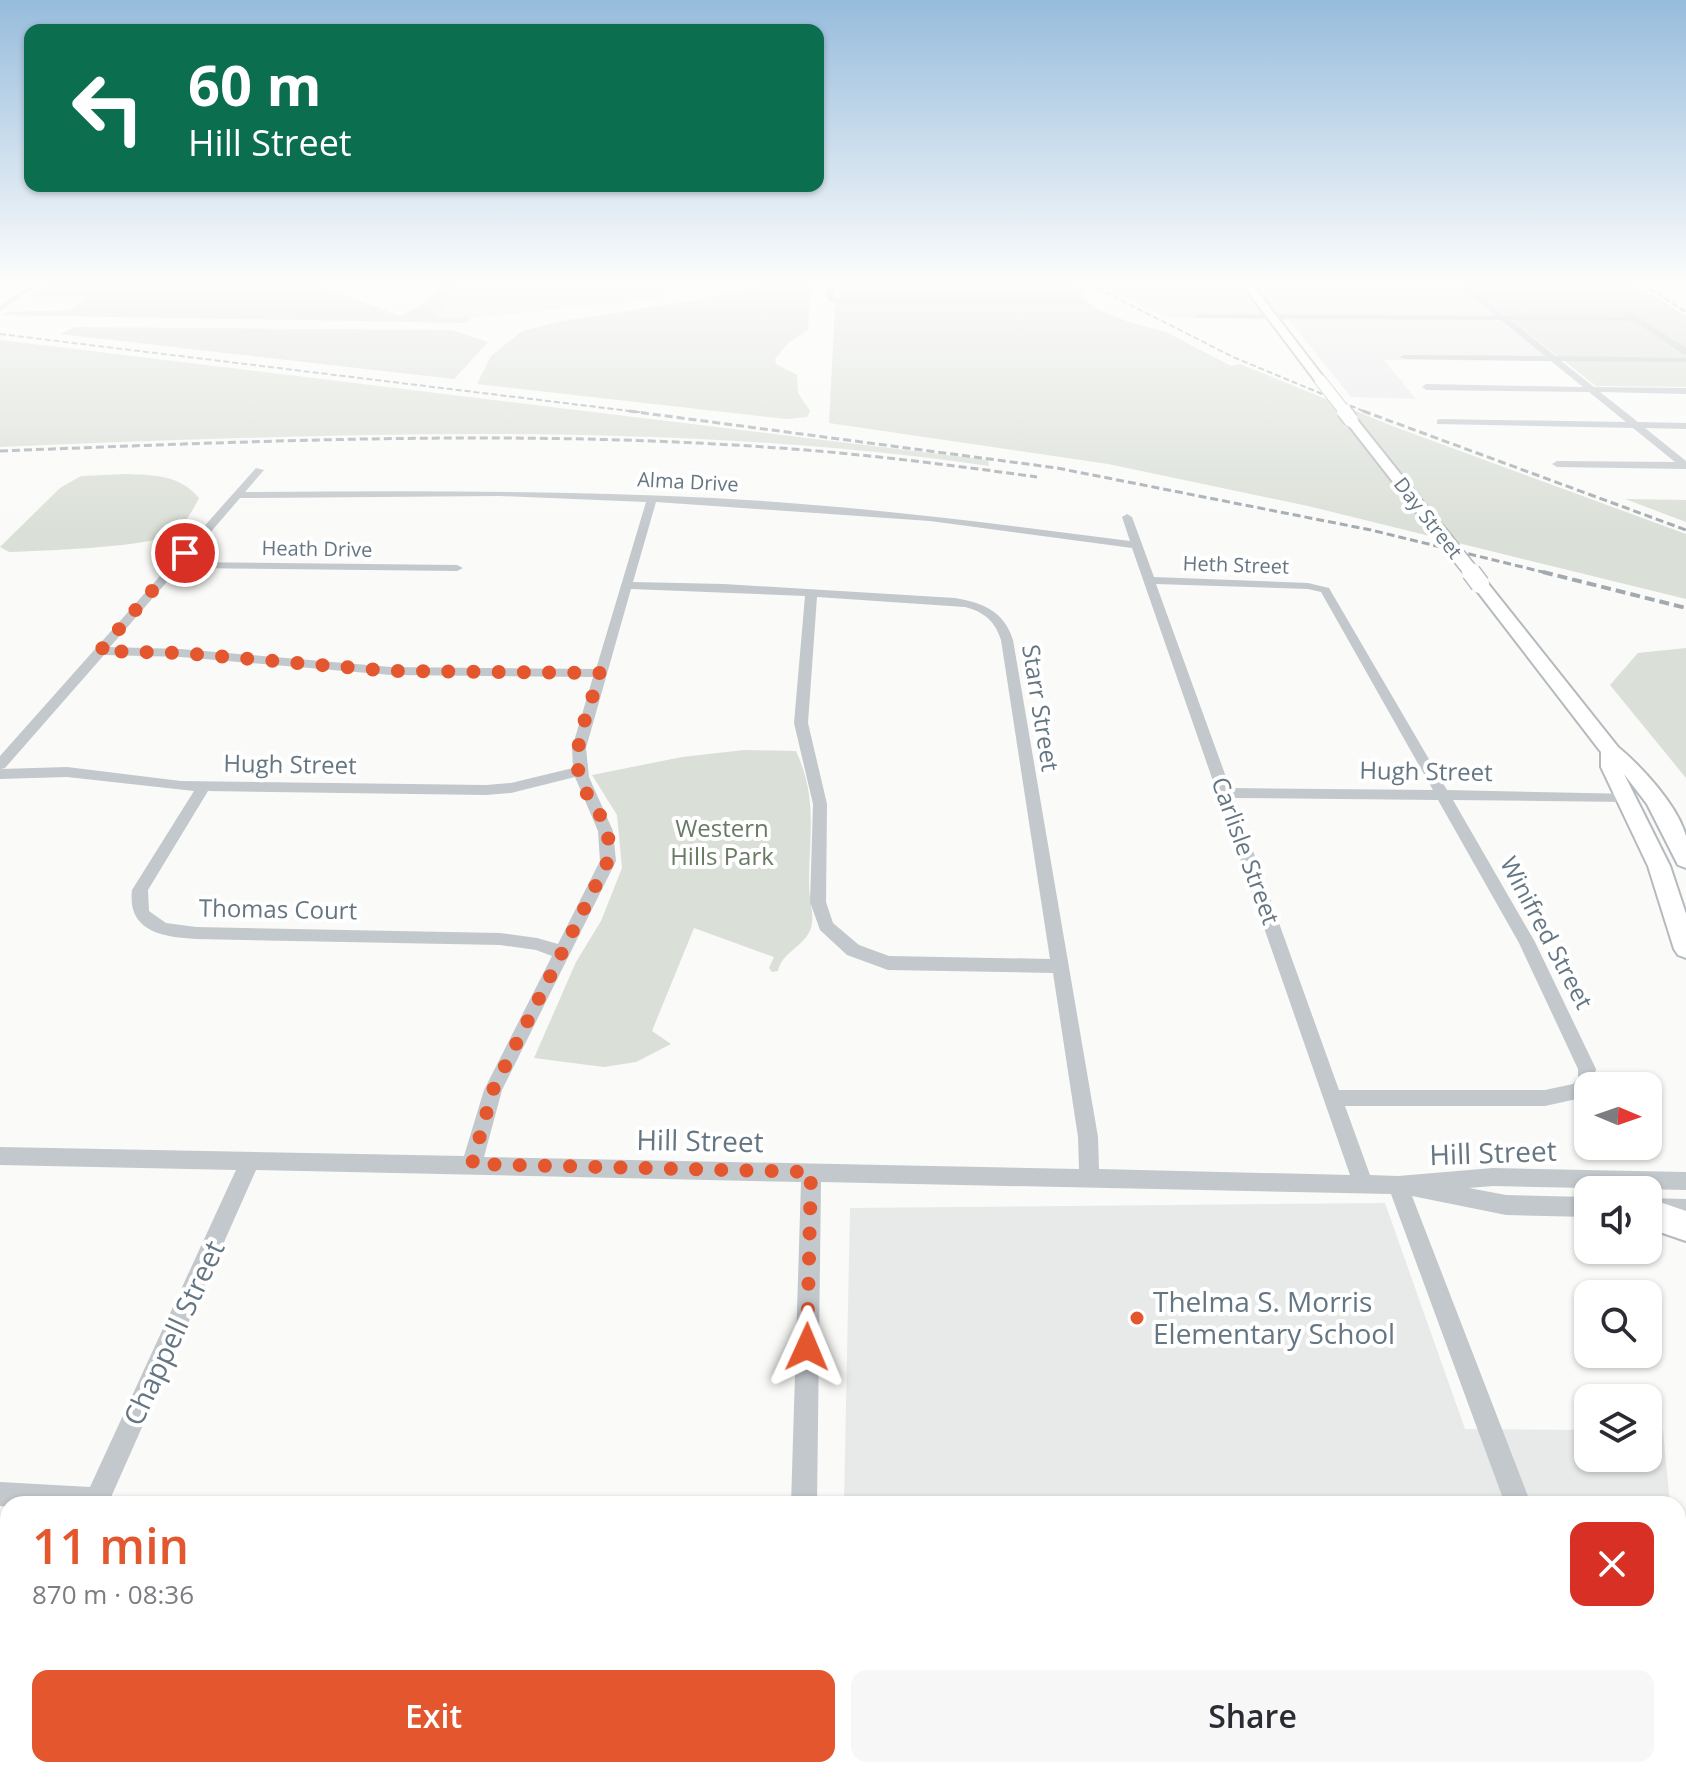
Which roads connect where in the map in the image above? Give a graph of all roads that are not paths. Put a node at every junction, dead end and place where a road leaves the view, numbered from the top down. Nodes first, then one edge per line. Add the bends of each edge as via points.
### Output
1 (1310, 367) edge
2 (1563, 367) edge
3 (1426, 387) dead end
4 (1591, 390) junction
5 (1686, 391) edge
6 (1440, 422) dead end
7 (1635, 425) junction
8 (1686, 426) edge
9 (1557, 464) dead end
10 (1686, 466) edge
11 (259, 470) dead end
12 (237, 495) junction
13 (652, 498) junction
14 (1127, 517) dead end
15 (1136, 545) junction
16 (177, 565) junction
17 (457, 568) dead end
18 (1149, 580) junction
19 (627, 585) junction
20 (1321, 588) joint
21 (811, 592) junction
22 (100, 651) junction
23 (600, 673) junction
24 (1611, 751) junction
25 (2, 761) edge
26 (578, 772) junction
27 (0, 774) edge
28 (204, 786) junction
29 (1224, 793) junction
30 (1443, 794) junction
31 (1628, 797) junction
32 (1686, 860) edge
33 (1686, 949) edge
34 (564, 953) junction
35 (1060, 966) junction
36 (1333, 1098) junction
37 (0, 1156) edge
38 (250, 1161) junction
39 (472, 1164) junction
40 (811, 1172) junction
41 (1089, 1178) junction
42 (1686, 1181) edge
43 (1363, 1184) junction
44 (1398, 1185) junction
45 (1574, 1207) edge
46 (1686, 1209) edge
47 (1662, 1210) edge
48 (1662, 1216) edge
49 (1686, 1226) edge
50 (0, 1494) edge
51 (24, 1496) edge
52 (99, 1496) edge
53 (804, 1496) edge
54 (1515, 1496) edge

1 - 24 main road, Day Street, bridge
2 - 4 street
3 - 4 street
4 - 5 street
4 - 7 street
6 - 7 street
7 - 8 street
7 - 10 street
9 - 10 street
11 - 12 street
12 - 13 street, Alma Drive via 454,492
12 - 16 street
13 - 15 street, Alma Drive via 877,512
13 - 19 street
14 - 15 street, Carlisle Street
15 - 18 street, Carlisle Street
16 - 17 street, Heath Drive
16 - 22 street
18 - 20 street, Heth Street
18 - 29 street, Carlisle Street
19 - 21 street, Starr Street
19 - 23 street
20 - 30 street, Winifred Street
21 - 35 street, Starr Street via 963,602 1000,620
21 - 35 street via 801,723 820,804 818,902 826,926 853,950 888,963
22 - 23 street via 391,671
22 - 25 street
23 - 26 street via 579,748
24 - 31 main road, Day Street via 1611,767
24 - 32 main road, Day Street via 1632,767
26 - 28 street, Hugh Street via 486,790
26 - 34 street via 605,824 610,848 603,877
27 - 28 street, Hugh Street via 67,772
28 - 34 street, Thomas Court via 140,890 140,910 160,929 500,939
29 - 30 street, Hugh Street
29 - 36 street, Carlisle Street
30 - 31 street, Hugh Street
30 - 36 street, Winifred Street via 1527,942 1582,1056 1587,1080 1579,1091 1545,1098
31 - 33 main road, Day Street via 1659,866
34 - 39 street via 493,1090
35 - 41 street, Starr Street via 1088,1137
36 - 43 street, Carlisle Street
37 - 38 street, Hill Street
38 - 39 street, Hill Street
38 - 52 street, Chappell Street
39 - 40 street, Hill Street
40 - 41 street, Hill Street
40 - 53 street
41 - 43 street, Hill Street
42 - 44 street, Hill Street via 1493,1177
43 - 44 street, Hill Street
44 - 45 street, Hill Street via 1506,1205
44 - 54 street
46 - 47 street
48 - 49 highway
50 - 51 street

